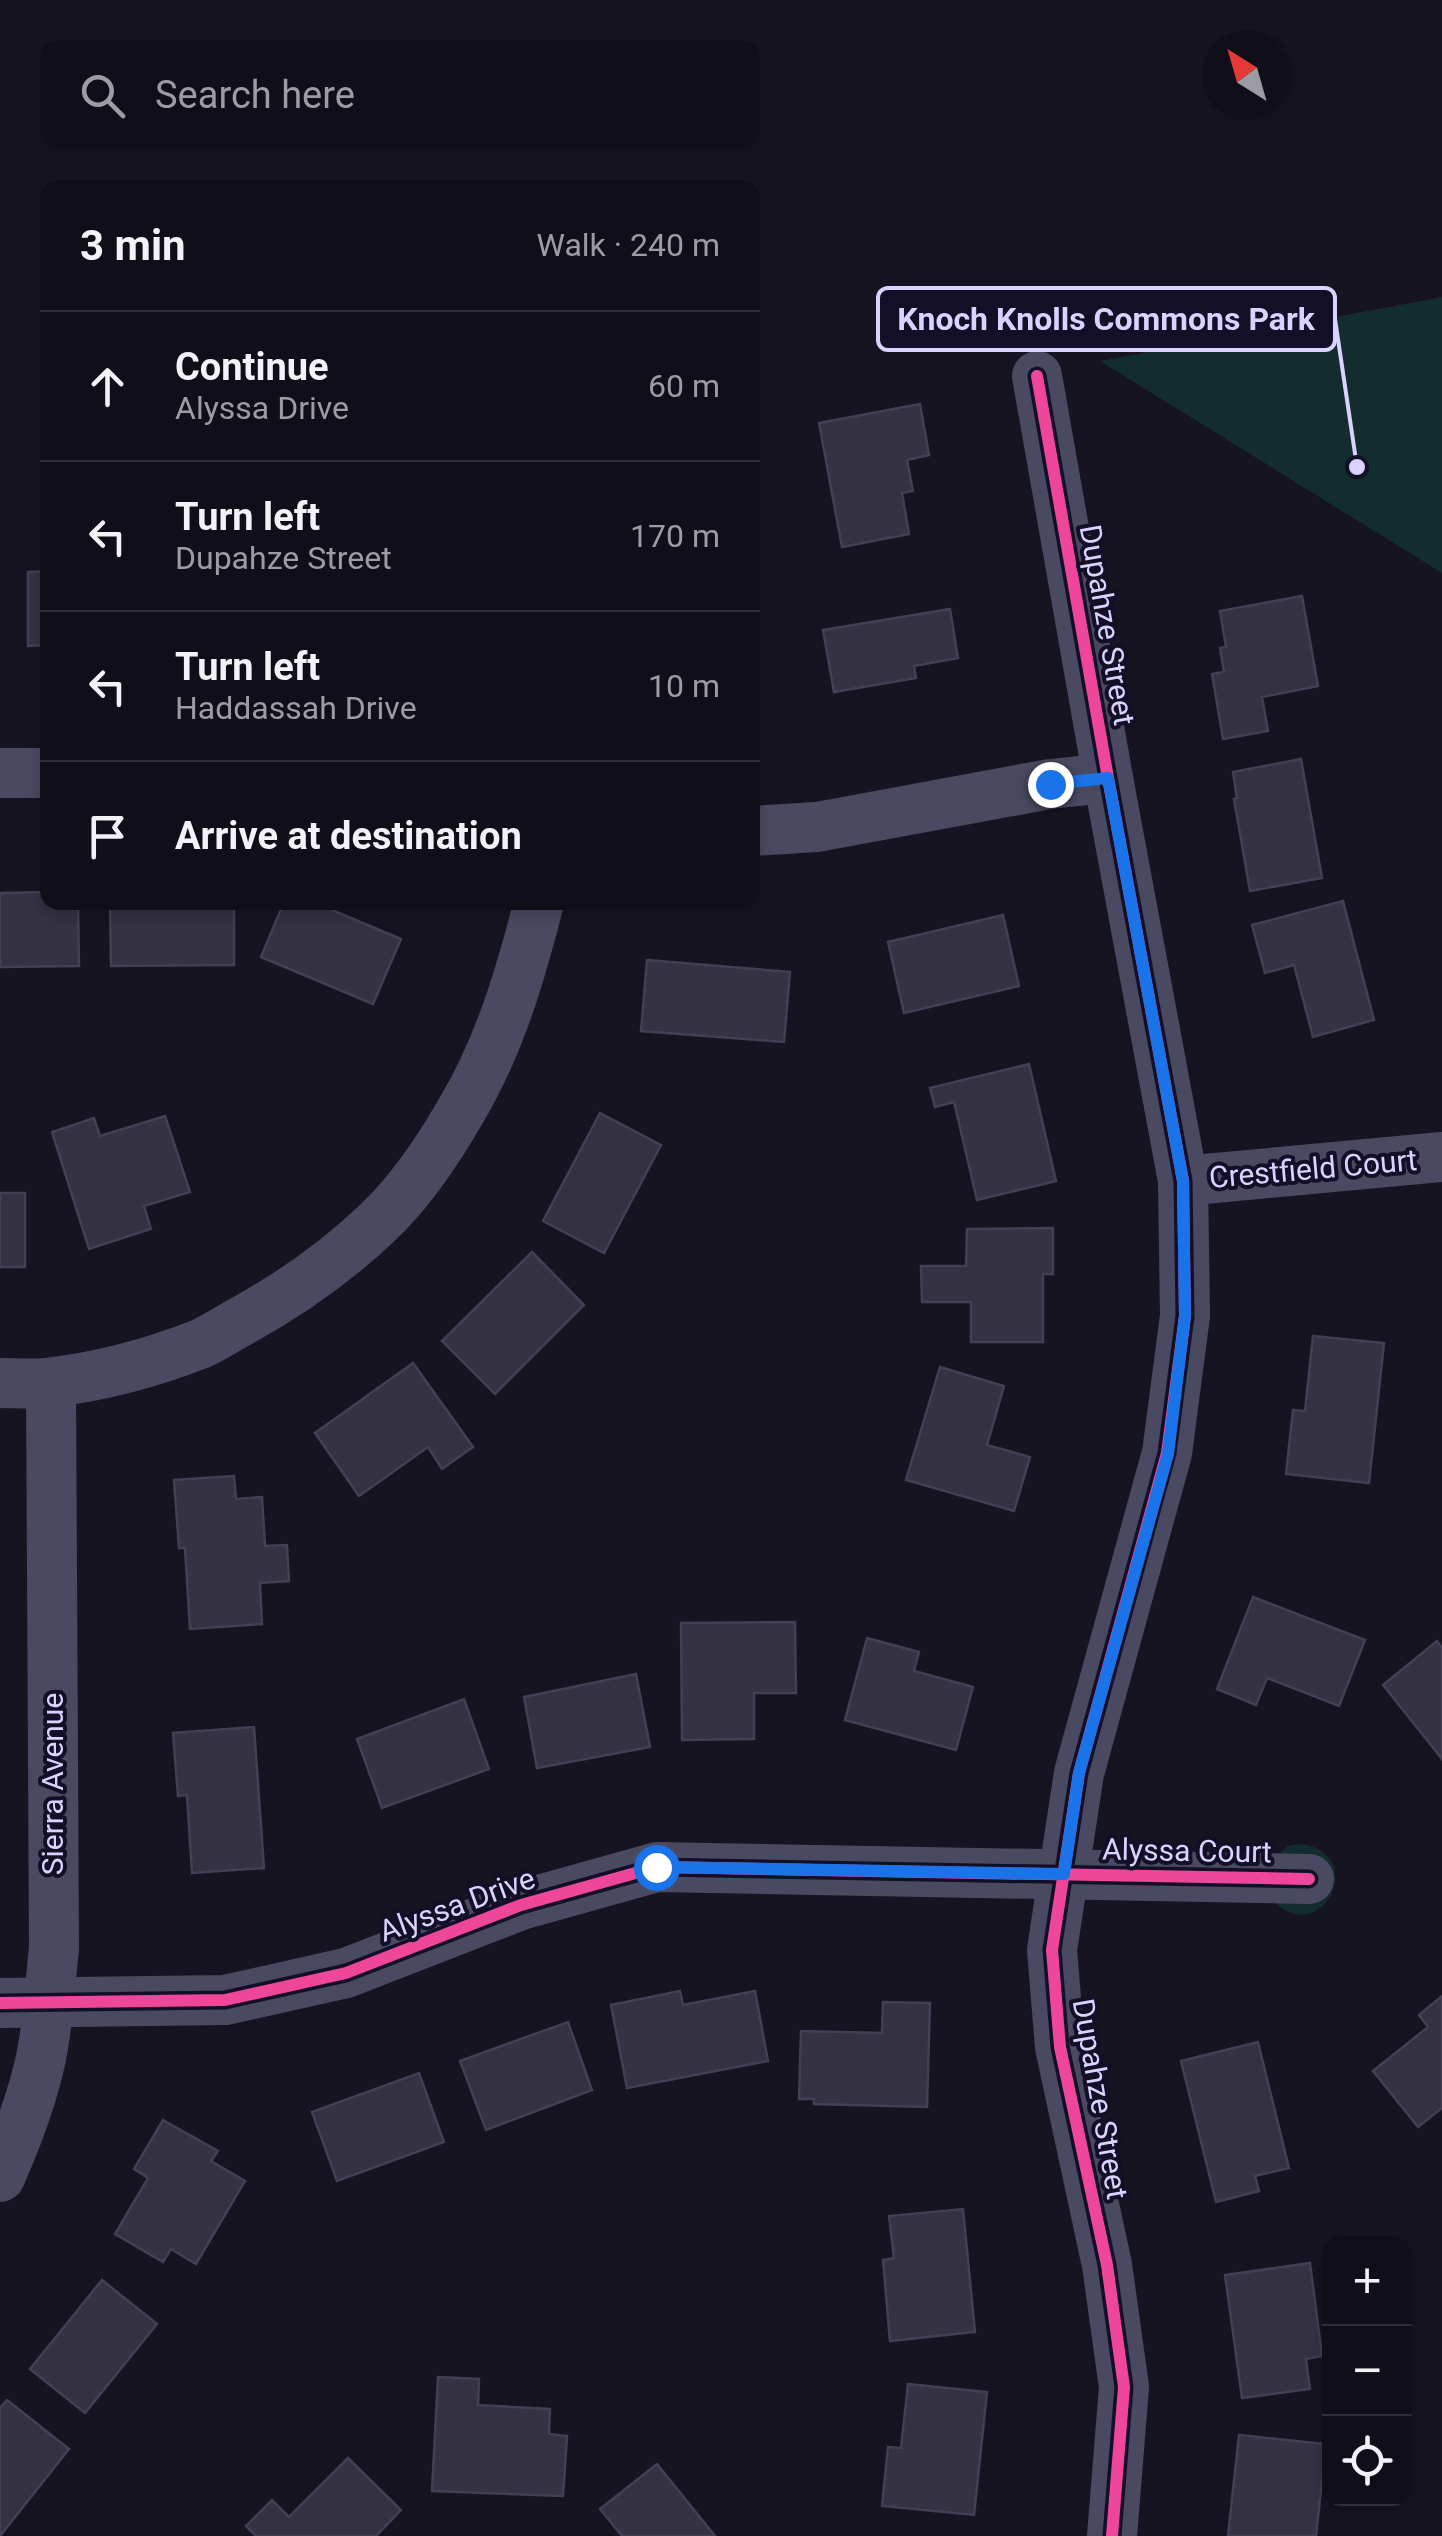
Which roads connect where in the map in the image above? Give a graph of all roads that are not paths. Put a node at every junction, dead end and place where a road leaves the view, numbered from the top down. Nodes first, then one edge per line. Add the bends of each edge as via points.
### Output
1 (1037, 376) dead end
2 (0, 773) edge
3 (40, 773) edge
4 (1108, 778) junction
5 (760, 831) edge
6 (537, 910) edge
7 (1442, 1157) edge
8 (1183, 1181) junction
9 (51, 1383) junction
10 (0, 1384) edge
11 (1064, 1874) junction
12 (1309, 1878) dead end
13 (24, 2002) edge
14 (0, 2176) edge
15 (1112, 2536) edge

1 - 4 street, Dupahze Street
2 - 3 street
4 - 5 street
4 - 8 street, Dupahze Street
6 - 9 street via 522,970 464,1106 378,1223 323,1269 204,1343 130,1368
7 - 8 street, Crestfield Court
8 - 11 street, Dupahze Street via 1185,1316 1168,1454 1079,1773
9 - 10 street
9 - 13 street, Sierra Avenue via 54,1948
11 - 12 street, Alyssa Court
11 - 13 street, Alyssa Drive via 656,1867 521,1905 346,1972 224,2000
11 - 15 street, Dupahze Street via 1052,1950 1060,2047 1107,2265 1124,2387
13 - 14 street, Sierra Avenue via 41,2057

